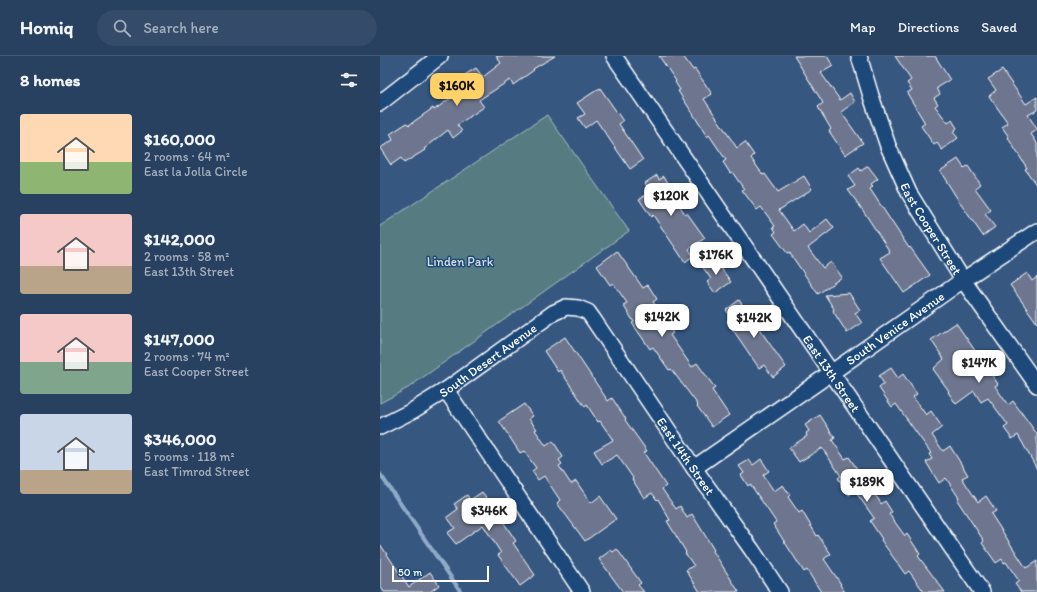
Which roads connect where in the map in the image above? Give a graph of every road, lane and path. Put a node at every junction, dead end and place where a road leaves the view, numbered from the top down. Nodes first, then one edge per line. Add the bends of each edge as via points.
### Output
1 (440, 56) edge
2 (614, 56) edge
3 (859, 56) edge
4 (380, 103) edge
5 (1037, 230) edge
6 (963, 280) junction
7 (593, 319) joint
8 (831, 373) junction
9 (1037, 385) edge
10 (446, 390) junction
11 (380, 427) edge
12 (694, 468) junction
13 (582, 592) edge
14 (780, 592) edge
15 (982, 592) edge

1 - 4 street
2 - 8 street, East 13th Street
3 - 6 street, East Cooper Street via 888,146 909,193
5 - 6 street, South Venice Avenue
6 - 8 street, South Venice Avenue
6 - 9 street, East Cooper Street
7 - 10 street, South Desert Avenue via 588,312 566,307
7 - 12 street, East 14th Street
8 - 12 street, South Venice Avenue
8 - 15 street, East 13th Street
10 - 11 street, South Desert Avenue
10 - 13 street
12 - 14 street, East 14th Street

